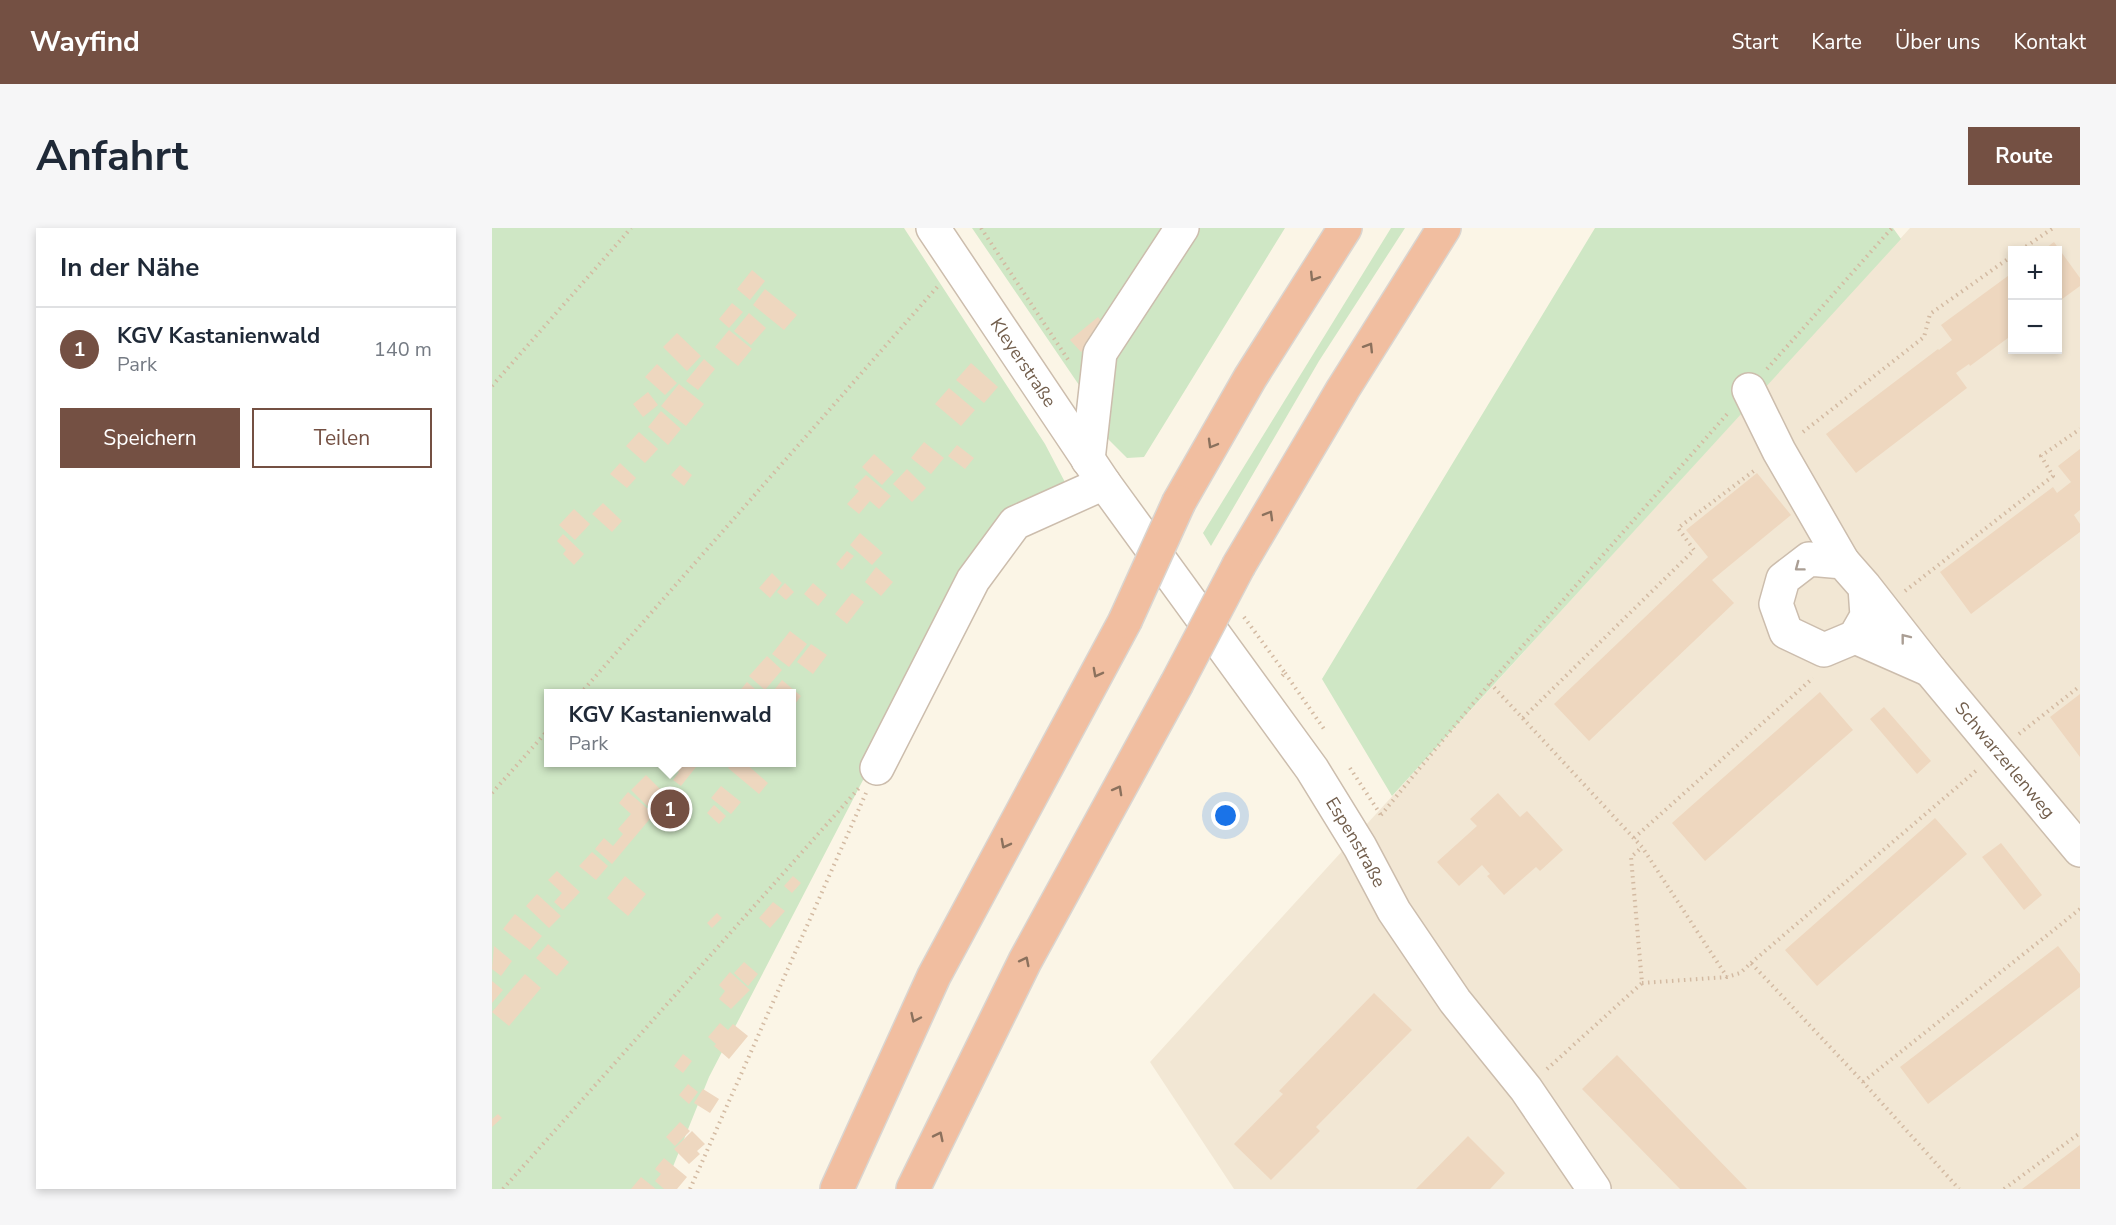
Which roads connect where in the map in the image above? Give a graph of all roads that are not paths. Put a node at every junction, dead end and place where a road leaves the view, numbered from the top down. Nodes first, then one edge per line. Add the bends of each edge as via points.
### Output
1 (933, 228) edge
2 (1182, 228) edge
3 (1345, 228) edge
4 (1444, 228) edge
5 (1749, 390) road end
6 (1102, 480) junction
7 (1843, 562) junction
8 (1874, 598) junction
9 (1855, 637) junction
10 (1930, 670) junction
11 (877, 768) road end
12 (2080, 850) edge
13 (837, 1189) edge
14 (913, 1189) edge
15 (1594, 1189) edge

1 - 6 street, Kleyerstraße
2 - 6 street via 1100,353
3 -> 13 highway, bridge via 1250,378 1179,502 1125,621 934,976
14 -> 4 highway, bridge via 1025,961 1239,565
5 - 7 street, Schwarzerlenweg
6 - 11 street via 1015,523 973,580
6 - 15 street, Espenstraße via 1312,769 1394,911 1455,1000 1526,1089
7 - 8 street, Schwarzerlenweg
7 -> 9 street via 1809,559 1783,579 1776,604 1786,632 1824,650
8 - 9 street
10 -> 8 street, Schwarzerlenweg
9 - 10 street, Schwarzerlenweg
10 - 12 street, Schwarzerlenweg

